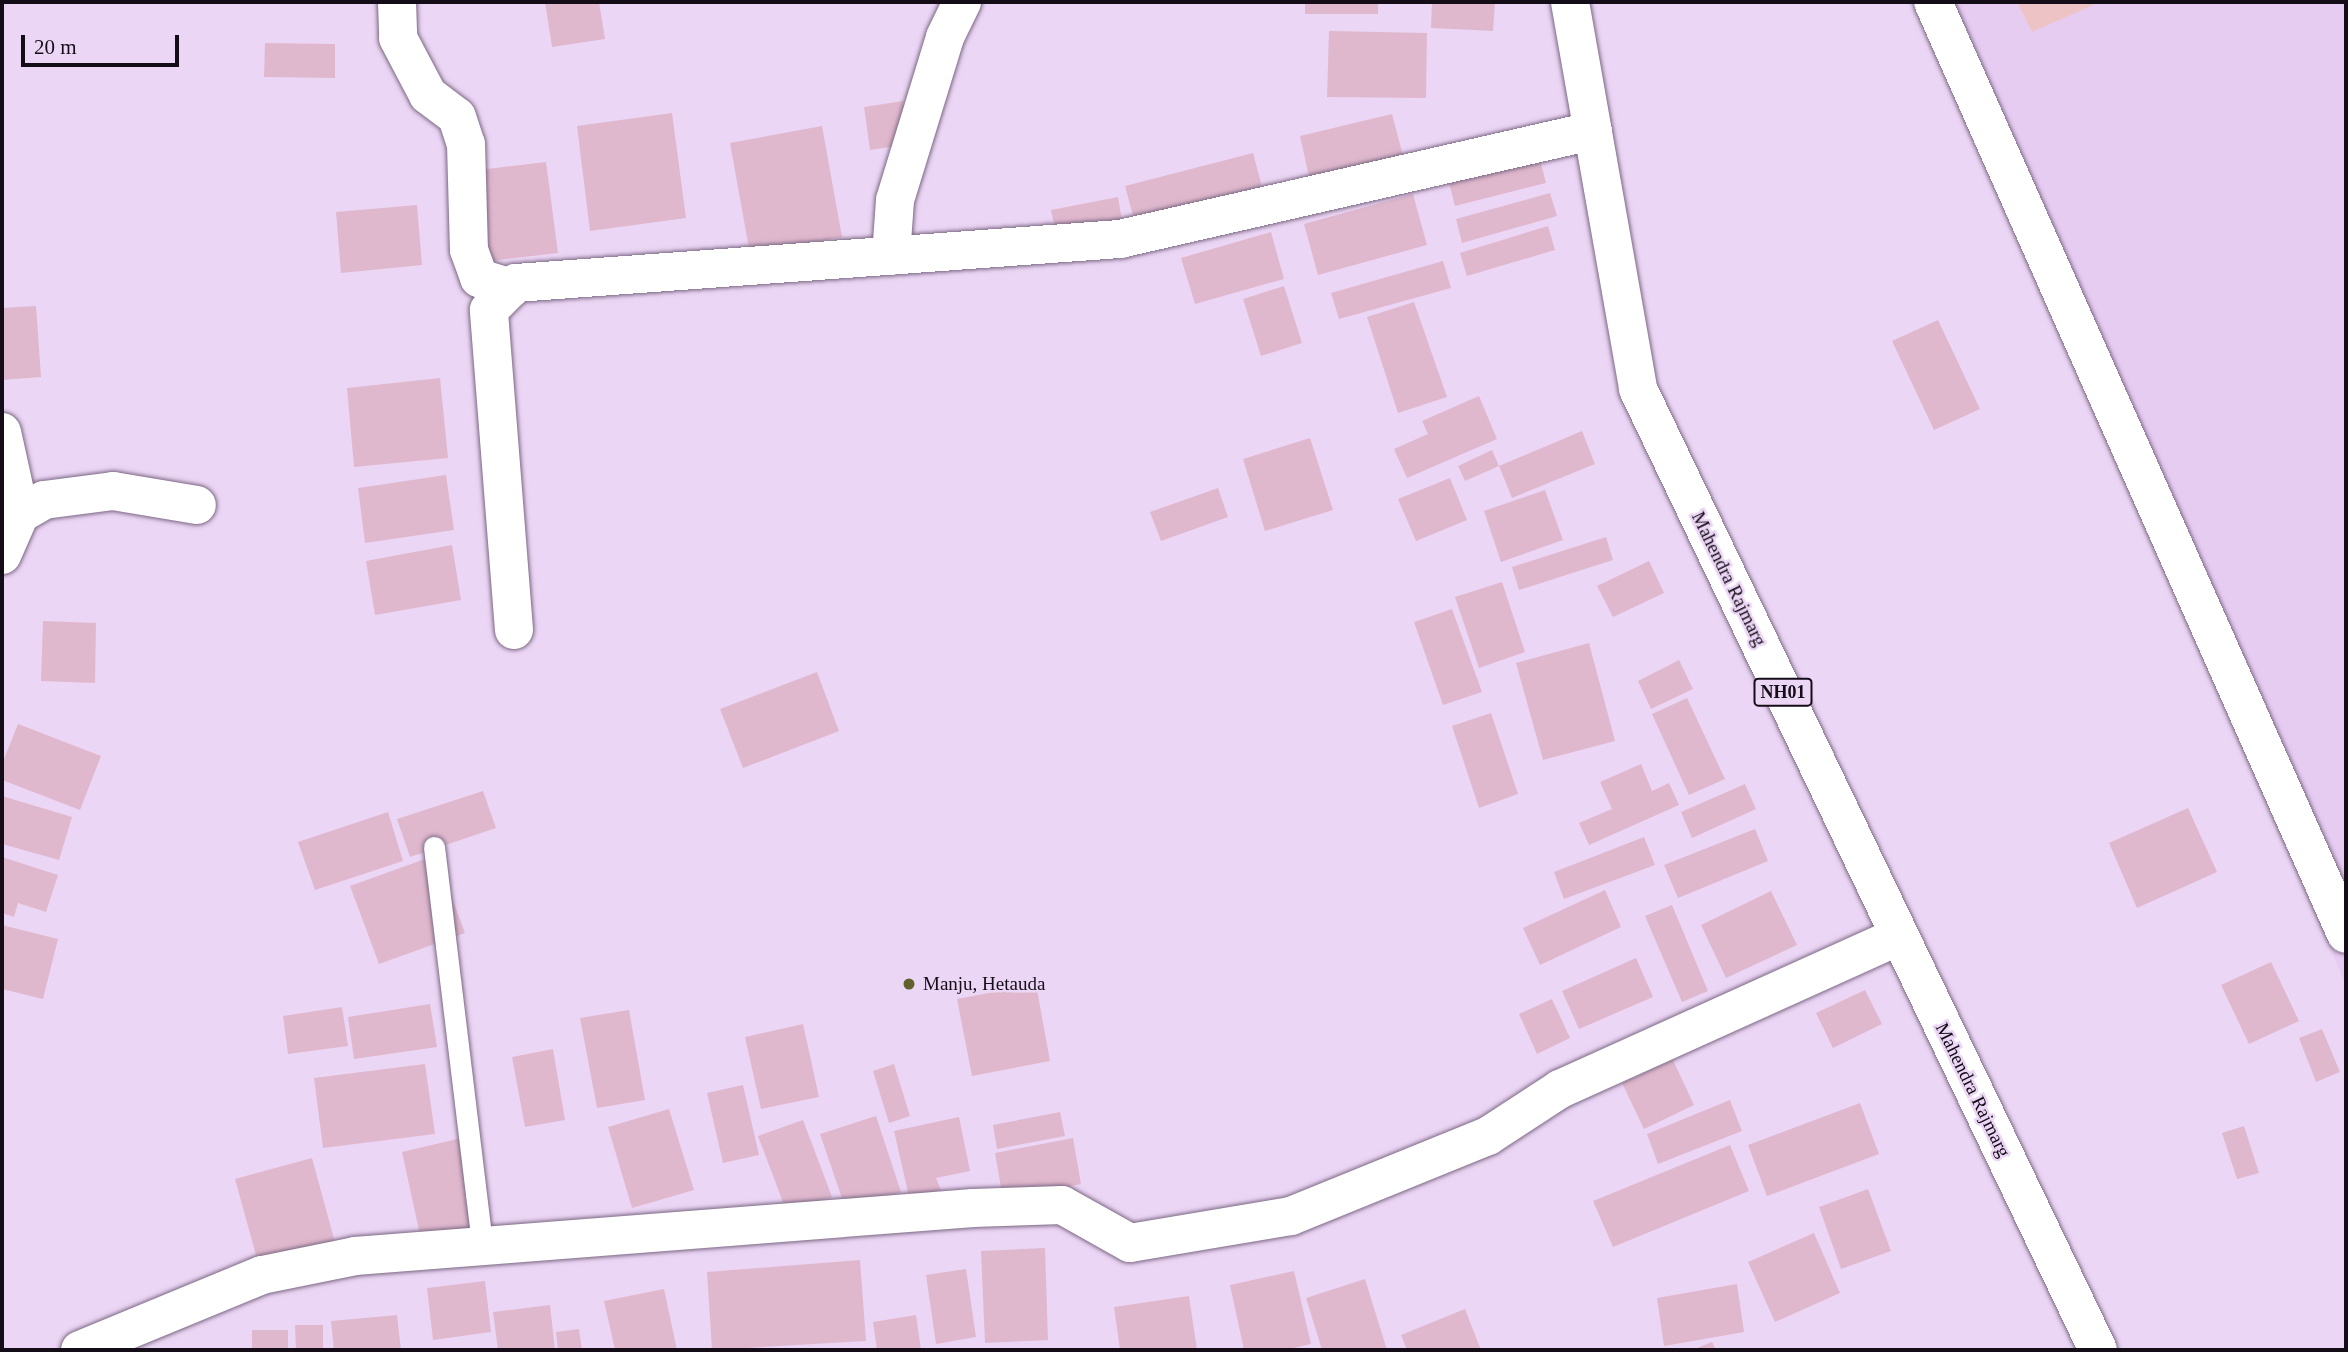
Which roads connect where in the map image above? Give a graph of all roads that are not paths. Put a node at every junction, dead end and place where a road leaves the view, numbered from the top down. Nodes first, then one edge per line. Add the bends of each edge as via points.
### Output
1 (397, 2) edge
2 (932, 2) edge
3 (962, 2) edge
4 (1570, 2) edge
5 (1933, 2) edge
6 (945, 37) junction
7 (1593, 131) junction
8 (891, 256) junction
9 (511, 288) junction
10 (2, 432) edge
11 (197, 505) dead end
12 (20, 514) junction
13 (2, 555) edge
14 (514, 630) dead end
15 (434, 847) dead end
16 (2346, 934) edge
17 (1899, 936) junction
18 (482, 1246) junction
19 (80, 1350) edge
20 (2098, 1350) edge

1 - 9 main road via 398,38 428,95 457,117 466,144 469,250 479,278
2 - 6 main road
3 - 6 main road
4 - 7 main road, Mahendra Rajmarg / NH01
5 - 16 main road
6 - 8 main road via 895,200
7 - 8 main road via 1120,239
7 - 17 main road, Mahendra Rajmarg / NH01 via 1638,389
8 - 9 main road via 516,283
9 - 14 main road via 489,310
10 - 12 main road
11 - 12 main road via 113,491 44,500
12 - 13 main road
15 - 18 lane
17 - 18 main road via 1560,1089 1488,1136 1291,1216 1130,1243 1062,1205
17 - 20 main road, Mahendra Rajmarg / NH01
18 - 19 main road via 355,1256 262,1275

